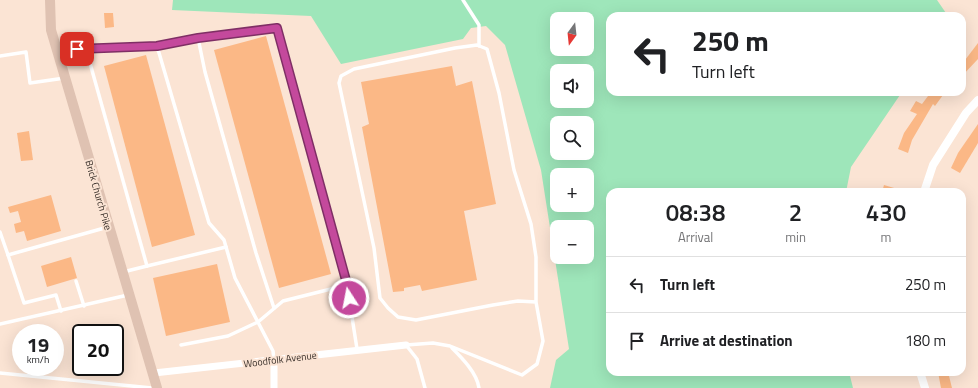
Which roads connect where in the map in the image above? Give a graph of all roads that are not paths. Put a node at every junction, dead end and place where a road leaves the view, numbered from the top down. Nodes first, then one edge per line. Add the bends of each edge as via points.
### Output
1 (50, 0) edge
2 (463, 0) edge
3 (198, 38) junction
4 (157, 46) junction
5 (479, 46) junction
6 (56, 49) junction
7 (86, 49) junction
8 (0, 56) edge
9 (65, 78) junction
10 (978, 100) edge
11 (925, 188) edge
12 (109, 226) junction
13 (0, 232) edge
14 (226, 247) junction
15 (8, 255) junction
16 (147, 266) junction
17 (122, 272) junction
18 (76, 281) dead end
19 (347, 284) junction
20 (129, 295) junction
21 (536, 302) junction
22 (84, 306) junction
23 (274, 308) junction
24 (61, 311) junction
25 (258, 322) junction
26 (0, 324) edge
27 (182, 345) dead end
28 (406, 345) junction
29 (450, 346) junction
30 (357, 349) junction
31 (274, 360) junction
32 (0, 373) edge
33 (154, 374) junction
34 (921, 376) edge
35 (152, 388) edge
36 (157, 388) edge
37 (274, 388) edge
38 (425, 388) edge
39 (479, 388) edge
40 (925, 388) edge

1 - 6 main road, Brick Church Pike via 51,30
2 - 5 lane via 479,25
3 - 4 lane
3 - 19 lane via 277,28
3 - 23 lane via 205,72
4 - 7 lane
4 - 14 lane via 209,223 224,240
5 - 21 lane via 487,49 493,66 514,170 531,224 536,257
5 - 21 lane via 454,48 354,69 341,76 339,83 374,248 380,298 398,317 416,320 518,301
6 - 7 lane
6 - 9 main road, Brick Church Pike
7 - 16 lane
8 - 9 lane via 26,52 30,83
9 - 12 main road, Brick Church Pike
10 - 11 street via 966,113 933,166
12 - 15 lane
12 - 17 main road, Brick Church Pike
13 - 15 lane
14 - 16 lane
14 - 25 lane via 235,278
15 - 24 lane via 24,303 56,295
16 - 17 lane
17 - 20 main road, Brick Church Pike
18 - 22 lane
19 - 23 lane via 283,301
19 - 30 lane
20 - 22 lane
20 - 33 main road, Brick Church Pike
21 - 29 lane via 543,341 537,364 522,375
22 - 24 lane
23 - 25 lane
24 - 26 lane
25 - 27 lane via 228,336
25 - 31 lane via 273,352
28 - 29 lane via 433,343
28 - 30 street, Woodfolk Avenue
28 - 38 lane via 417,359
29 - 39 lane via 471,370 479,383
30 - 31 street, Woodfolk Avenue
31 - 33 street, Woodfolk Avenue
31 - 37 street
32 - 35 lane
33 - 36 main road, Brick Church Pike
34 - 40 street

